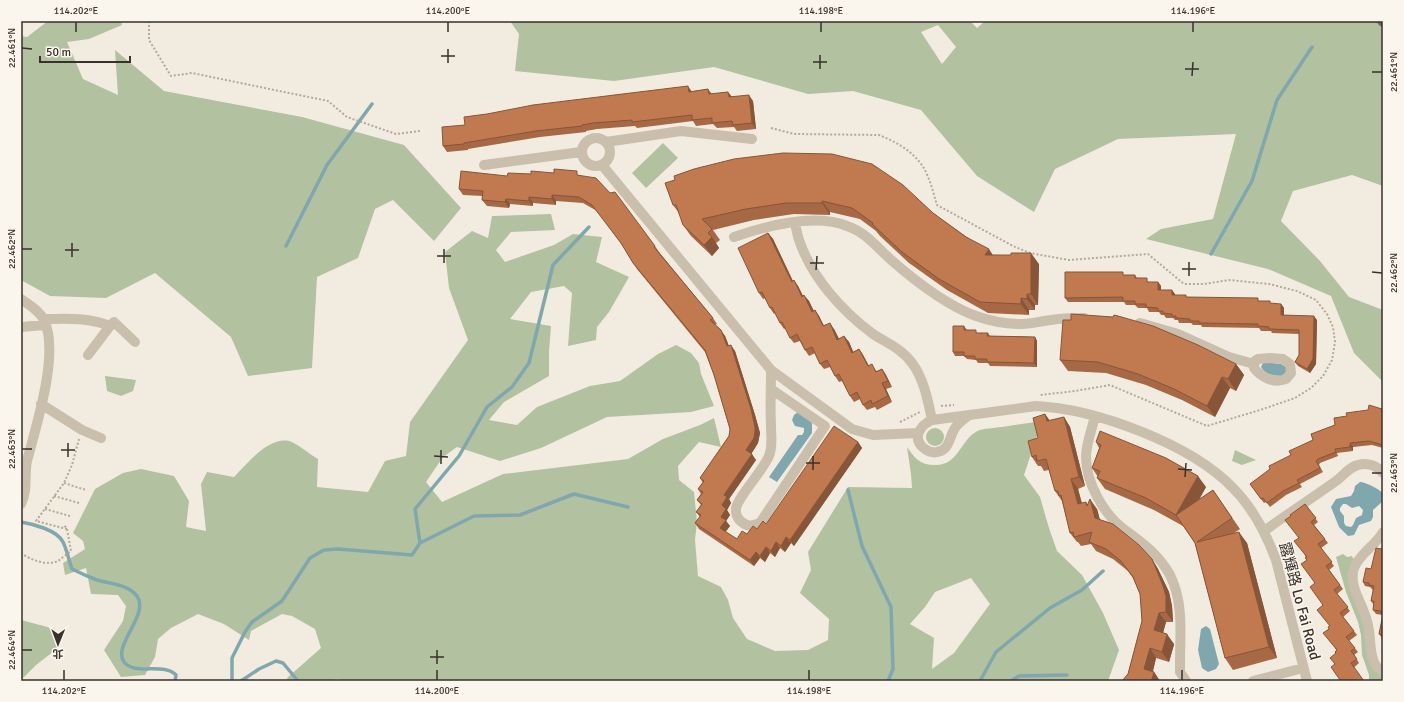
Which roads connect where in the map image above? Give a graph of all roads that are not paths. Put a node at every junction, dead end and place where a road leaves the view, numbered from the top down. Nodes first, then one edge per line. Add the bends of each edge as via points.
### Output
1 (752, 138) dead end
2 (606, 142) junction
3 (581, 152) junction
4 (484, 165) dead end
5 (602, 165) junction
6 (795, 222) junction
7 (734, 237) dead end
8 (21, 299) edge
9 (1094, 318) edge
10 (1130, 321) edge
11 (44, 322) junction
12 (110, 326) junction
13 (21, 327) edge
14 (135, 342) dead end
15 (88, 355) dead end
16 (1254, 364) dead end
17 (771, 370) junction
18 (771, 389) junction
19 (41, 404) junction
20 (969, 415) junction
21 (1095, 416) junction
22 (932, 420) junction
23 (918, 433) junction
24 (100, 438) dead end
25 (1383, 474) edge
26 (21, 504) edge
27 (1264, 531) junction
28 (1383, 532) edge
29 (1303, 668) junction
30 (1383, 672) edge
31 (1186, 681) edge
32 (1253, 681) edge
33 (1306, 681) edge

1 - 2 street via 681,131
2 - 3 street via 598,138 588,140
2 - 5 street via 610,154 609,159
3 - 4 street
3 - 5 street via 588,164
5 - 17 street
6 - 7 street
6 - 9 street via 829,221 857,230 923,285 961,309 982,318 1021,324
6 - 22 street via 806,255 835,299 860,324 912,362 922,382
8 - 11 street via 35,309
10 - 16 street via 1158,327 1229,358
11 - 12 street via 84,319
11 - 13 street
11 - 19 street via 48,334 48,352 46,388
12 - 14 street via 114,322
12 - 15 street
17 - 18 street
17 - 23 street via 852,429 873,435
18 - 18 street via 772,436 769,455 736,507 741,522 750,526 760,523 825,426
19 - 24 street via 82,430
19 - 26 street via 26,465 25,492
20 - 21 street, 露輝路 Lo Fai Road via 1036,406 1066,409
20 - 22 street, 露輝路 Lo Fai Road
20 - 23 street via 959,423 948,445 941,451 926,450 920,443
21 - 27 street, 露輝路 Lo Fai Road via 1159,440 1205,464 1240,496
21 - 31 street via 1086,458 1094,490 1110,516 1151,549 1170,576 1180,606 1180,672
22 - 23 street via 922,426
25 - 27 street via 1369,464 1356,465
27 - 29 street, 露輝路 Lo Fai Road via 1276,560
28 - 30 street via 1357,562 1353,575 1367,620 1373,660
29 - 32 street
29 - 33 street, 露輝路 Lo Fai Road

